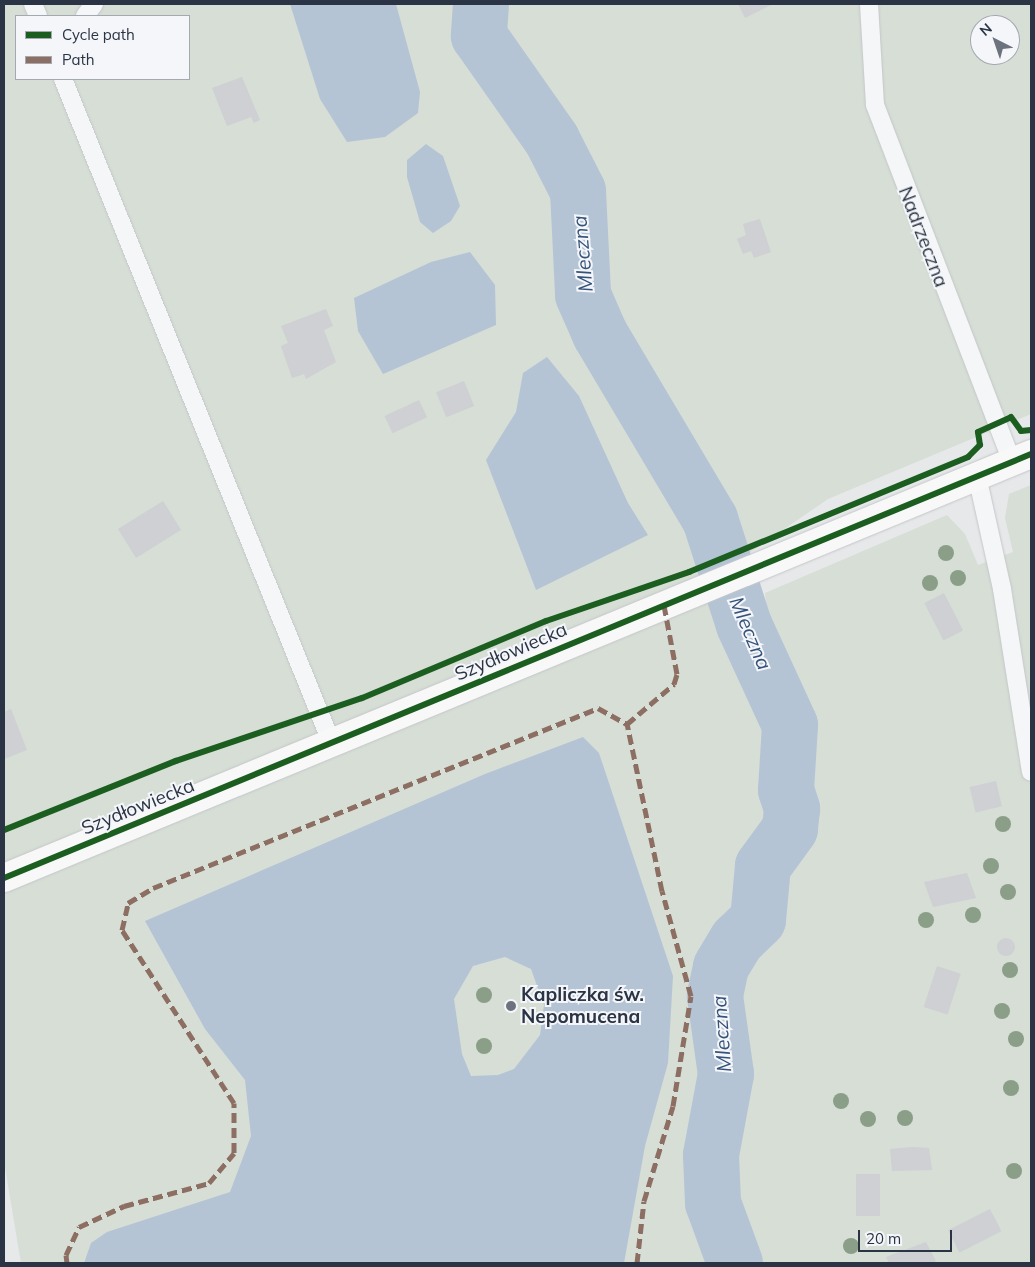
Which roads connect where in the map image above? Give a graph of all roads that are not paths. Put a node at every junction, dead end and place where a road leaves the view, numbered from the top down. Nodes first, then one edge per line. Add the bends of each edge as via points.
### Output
1 (94, 4) edge
2 (869, 4) edge
3 (86, 15) edge
4 (63, 80) edge
5 (1021, 458) edge
6 (977, 476) junction
7 (332, 744) junction
8 (1031, 772) edge
9 (4, 878) edge

1 - 3 lane
2 - 5 lane, Nadrzeczna via 875,105
4 - 7 lane
5 - 6 street, Szydłowiecka
6 - 7 street, Szydłowiecka
6 - 8 lane via 1002,589
7 - 9 street, Szydłowiecka

